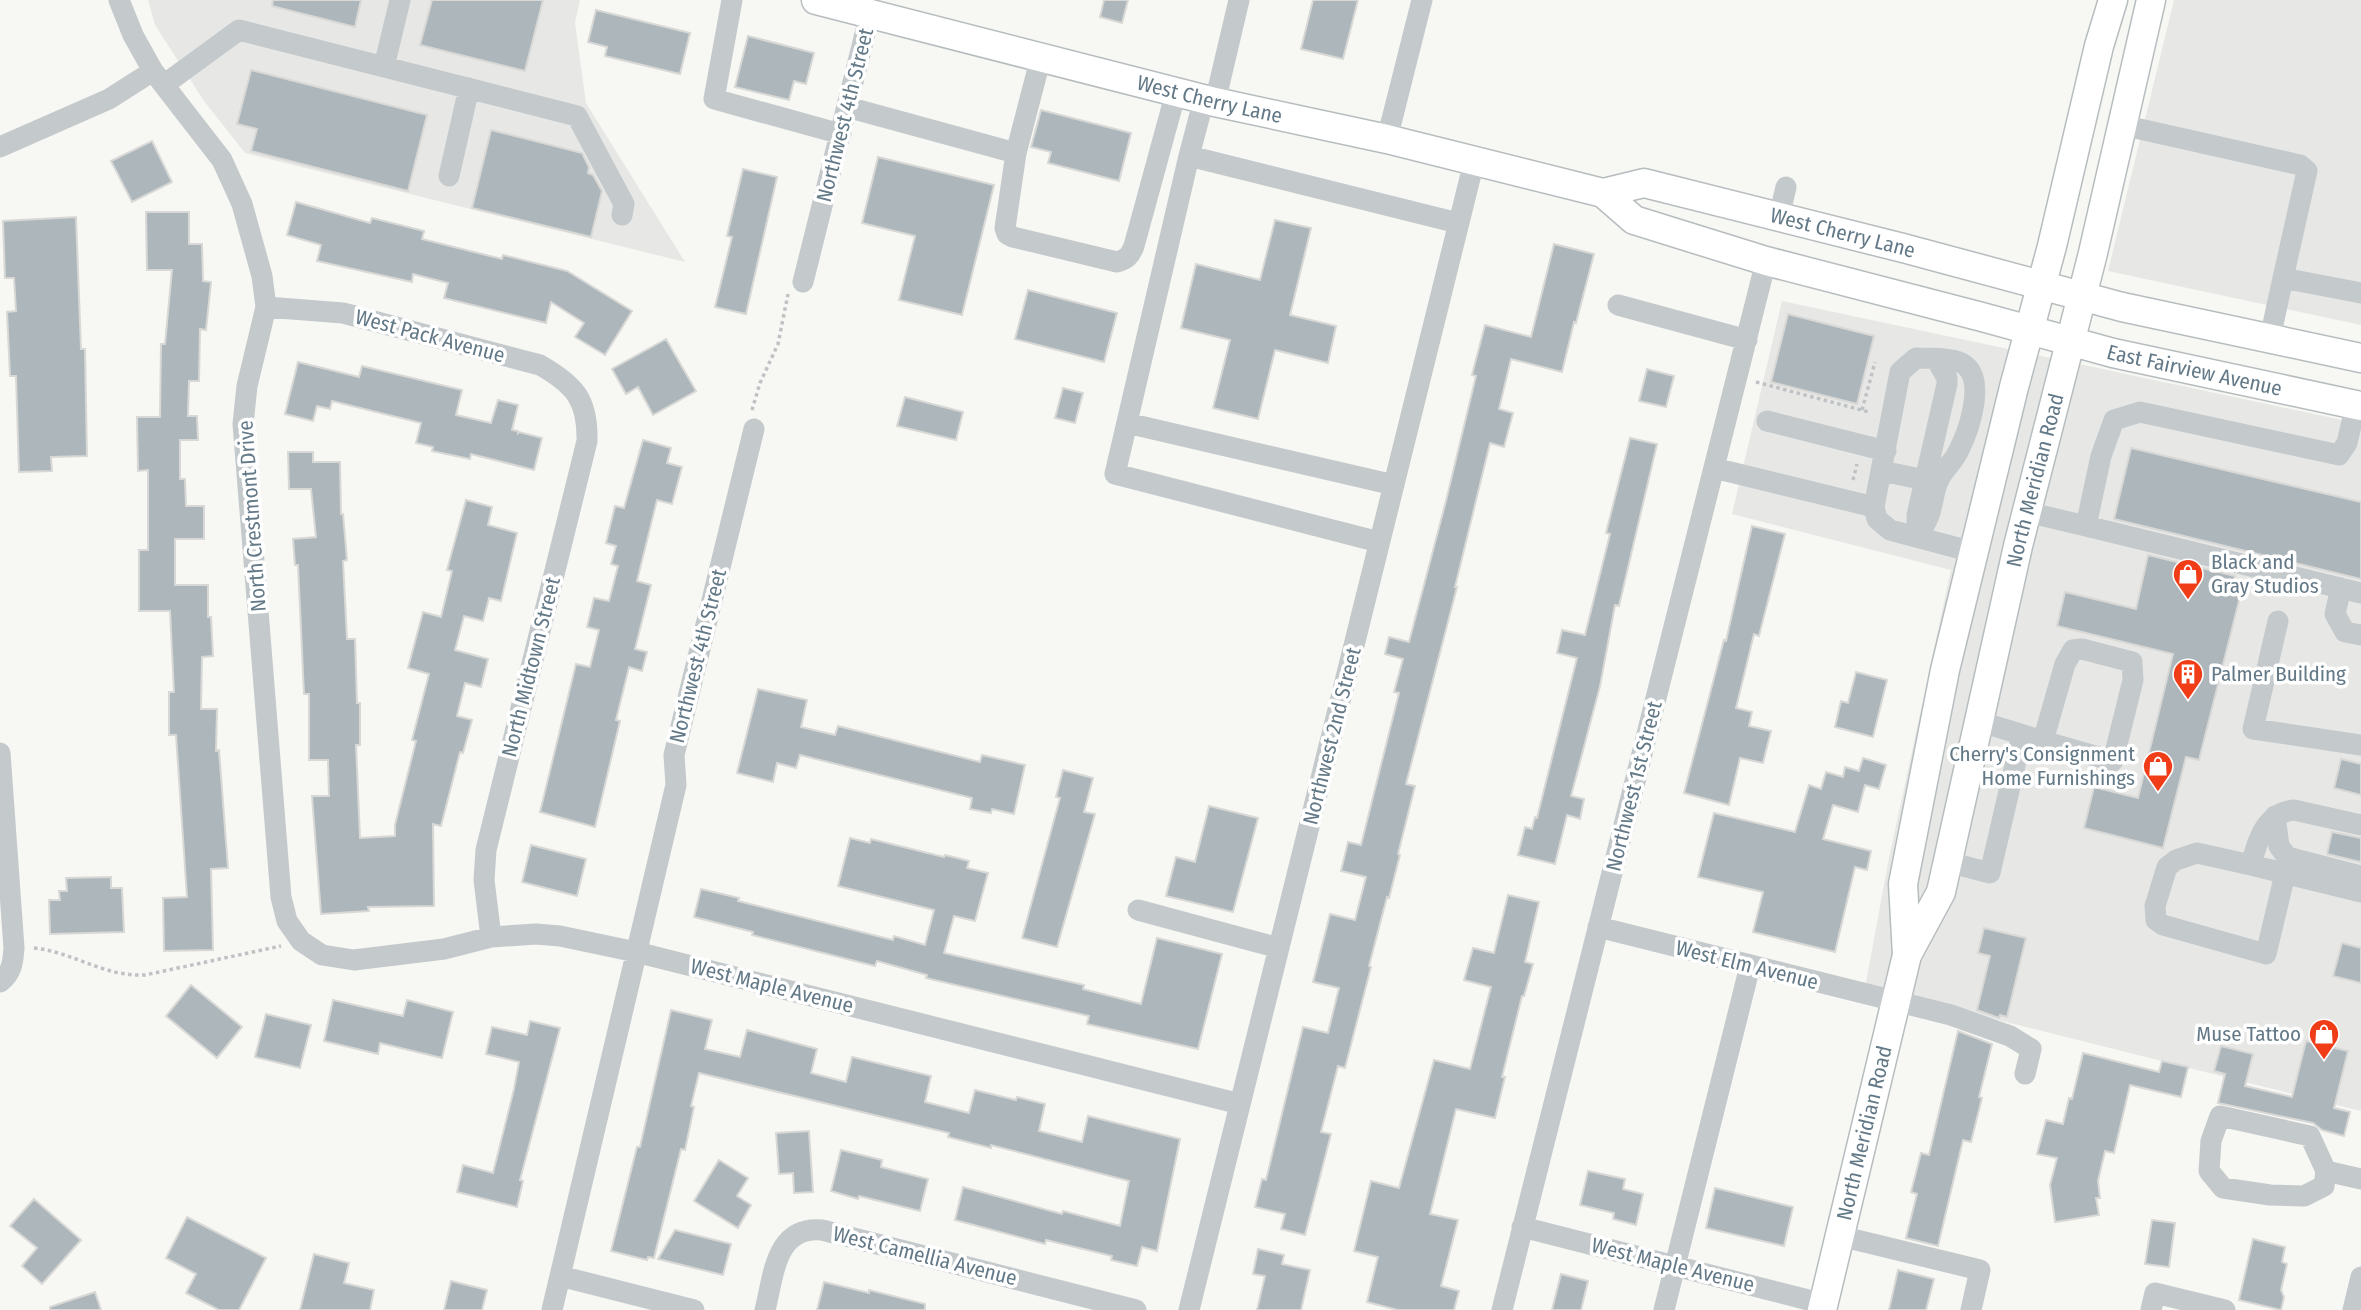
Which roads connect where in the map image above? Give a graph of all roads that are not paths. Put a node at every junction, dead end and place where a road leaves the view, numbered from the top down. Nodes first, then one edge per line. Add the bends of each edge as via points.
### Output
1 (119, 0) edge
2 (400, 0) edge
3 (732, 0) edge
4 (816, 0) edge
5 (1239, 0) edge
6 (1422, 0) edge
7 (2113, 0) edge
8 (2151, 0) edge
9 (870, 14) junction
10 (1041, 57) junction
11 (384, 67) junction
12 (159, 77) junction
13 (469, 88) junction
14 (1176, 92) junction
15 (1210, 101) junction
16 (847, 107) junction
17 (2122, 125) junction
18 (841, 134) junction
19 (1387, 139) junction
20 (0, 147) edge
21 (1016, 153) junction
22 (1189, 156) junction
23 (1474, 162) junction
24 (449, 176) dead end
25 (1786, 187) dead end
26 (1603, 194) junction
27 (621, 215) dead end
28 (1779, 217) junction
29 (1458, 223) junction
30 (1766, 261) junction
31 (2283, 278) junction
32 (803, 282) road end
33 (2041, 285) junction
34 (2361, 293) edge
35 (2083, 297) junction
36 (1618, 305) dead end
37 (266, 307) junction
38 (2029, 330) junction
39 (2270, 338) junction
40 (1746, 340) junction
41 (2070, 342) junction
42 (2361, 358) edge
43 (1936, 359) junction
44 (581, 399) joint
45 (2358, 405) edge
46 (1767, 421) dead end
47 (1127, 423) junction
48 (754, 429) road end
49 (2339, 456) junction
50 (2361, 460) edge
51 (1884, 461) junction
52 (1714, 468) junction
53 (1925, 480) junction
54 (1394, 485) junction
55 (1874, 507) junction
56 (2026, 512) junction
57 (2086, 526) junction
58 (1917, 537) junction
59 (1379, 542) junction
60 (1973, 552) junction
61 (2351, 590) edge
62 (2278, 621) dead end
63 (2361, 635) edge
64 (1978, 721) junction
65 (2022, 735) junction
66 (2043, 741) junction
67 (2361, 745) edge
68 (0, 753) edge
69 (2275, 817) junction
70 (2361, 825) edge
71 (1948, 862) junction
72 (2251, 865) junction
73 (2285, 874) junction
74 (2361, 876) edge
75 (2361, 892) edge
76 (1138, 910) dead end
77 (1598, 927) junction
78 (491, 937) junction
79 (302, 941) joint
80 (1279, 947) junction
81 (636, 952) junction
82 (1907, 956) junction
83 (1750, 966) junction
84 (0, 982) edge
85 (1897, 1002) junction
86 (2025, 1074) dead end
87 (1240, 1104) junction
88 (2326, 1171) junction
89 (2361, 1178) edge
90 (1522, 1227) junction
91 (1840, 1236) junction
92 (1675, 1266) junction
93 (560, 1276) junction
94 (2361, 1277) edge
95 (1823, 1307) edge
96 (552, 1310) edge
97 (694, 1310) edge
98 (765, 1310) edge
99 (1136, 1310) edge
100 (1189, 1310) edge
101 (1502, 1310) edge
102 (1664, 1310) edge
103 (1971, 1310) edge
104 (2151, 1310) edge
105 (2225, 1310) edge
106 (2353, 1310) edge

1 - 12 street, North Crestmont Drive via 133,35
2 - 11 street
3 - 18 street via 714,99
4 - 9 main road, West Cherry Lane
5 - 15 street
6 - 19 street
7 - 33 main road, North Meridian Road
8 - 17 main road, North Meridian Road
9 - 10 main road, West Cherry Lane
9 - 16 street, Northwest 4th Street
10 - 14 main road, West Cherry Lane
10 - 21 street
11 - 12 street via 239,30
11 - 13 street
12 - 20 street
12 - 37 street, North Crestmont Drive via 233,181 262,276
13 - 24 street
13 - 27 street via 577,116 624,204
14 - 15 main road, West Cherry Lane
14 - 21 street via 1134,246 1124,260 1116,262 1007,234
15 - 19 main road, West Cherry Lane
15 - 22 street
16 - 18 street, Northwest 4th Street
16 - 21 street
17 - 31 street via 2300,165 2307,171
17 - 35 main road, North Meridian Road
18 - 32 street, Northwest 4th Street
19 - 23 main road, West Cherry Lane
22 - 29 street
22 - 47 street
23 - 26 main road, West Cherry Lane
23 - 29 street, Northwest 2nd Street
25 - 28 street
26 - 28 main road, West Cherry Lane via 1644,183
26 - 30 main road, West Cherry Lane via 1634,220
28 - 33 main road, West Cherry Lane
29 - 54 street, Northwest 2nd Street
30 - 38 main road, West Cherry Lane
30 - 40 street, Northwest 1st Street
31 - 34 street
31 - 39 street
33 - 35 main road, West Cherry Lane
33 - 38 main road, North Meridian Road
35 - 39 main road
35 - 41 main road, North Meridian Road
36 - 40 street
37 - 44 street, West Pack Avenue via 343,313 540,366 564,379
37 - 79 street, North Crestmont Drive via 243,424 281,897 287,921
38 - 41 main road, East Fairview Avenue
38 - 60 main road, North Meridian Road
39 - 42 main road
40 - 52 street, Northwest 1st Street
41 - 45 main road, East Fairview Avenue
41 - 56 main road, North Meridian Road
43 - 51 street via 1916,358 1900,372
43 - 53 street via 1947,384
43 - 58 street via 1966,366 1976,384 1975,394 1959,453 1938,480 1929,518
44 - 78 street, North Midtown Street via 587,441 486,850 484,880
45 - 49 street
46 - 51 street
47 - 54 street
47 - 59 street via 1115,474
48 - 81 street, Northwest 4th Street via 674,755 676,785
49 - 50 street
49 - 57 street via 2140,412 2114,420
51 - 53 street
51 - 55 street
52 - 55 street
52 - 77 street, Northwest 1st Street
53 - 58 street
54 - 59 street, Northwest 2nd Street
55 - 58 street via 1877,519 1889,530
56 - 57 street
56 - 64 main road, North Meridian Road
57 - 61 street
58 - 60 street
59 - 80 street, Northwest 2nd Street
60 - 82 main road, North Meridian Road via 1903,884
61 - 63 street via 2335,614 2345,632
62 - 67 street via 2253,729
64 - 65 street
64 - 71 main road, North Meridian Road
65 - 66 street
65 - 71 street via 1990,873
66 - 66 street via 2073,650 2132,662 2133,680 2113,761
68 - 84 street via 14,948 13,964
69 - 70 street via 2294,810
69 - 72 street via 2261,833
69 - 74 street via 2276,839 2287,857
71 - 82 main road, North Meridian Road via 1941,892
72 - 73 street
72 - 73 street via 2197,853 2176,860 2166,867 2155,906 2156,920 2266,954
73 - 75 street
76 - 80 street
77 - 83 street, West Elm Avenue
77 - 90 street, Northwest 1st Street
78 - 79 street, West Maple Avenue via 444,949 354,960 322,955
78 - 81 street, West Maple Avenue via 560,936
80 - 87 street, Northwest 2nd Street
81 - 87 street, West Maple Avenue
81 - 93 street, Northwest 4th Street
82 - 85 main road, North Meridian Road
83 - 85 street, West Elm Avenue
83 - 92 street
85 - 86 street, West Elm Avenue via 2010,1036 2031,1049
85 - 91 main road, North Meridian Road
87 - 100 street, Northwest 2nd Street
88 - 88 street via 2310,1136 2220,1116 2211,1141 2209,1171 2223,1188 2304,1196 2324,1186
88 - 89 street
90 - 92 street, West Maple Avenue
90 - 101 street, Northwest 1st Street
91 - 95 main road, North Meridian Road
91 - 103 street via 1980,1270
92 - 95 street, West Maple Avenue
92 - 102 street
93 - 96 street, Northwest 4th Street
93 - 97 street
94 - 106 street
98 - 99 street, West Camellia Avenue via 780,1252 789,1239 809,1229
104 - 105 street via 2155,1293

